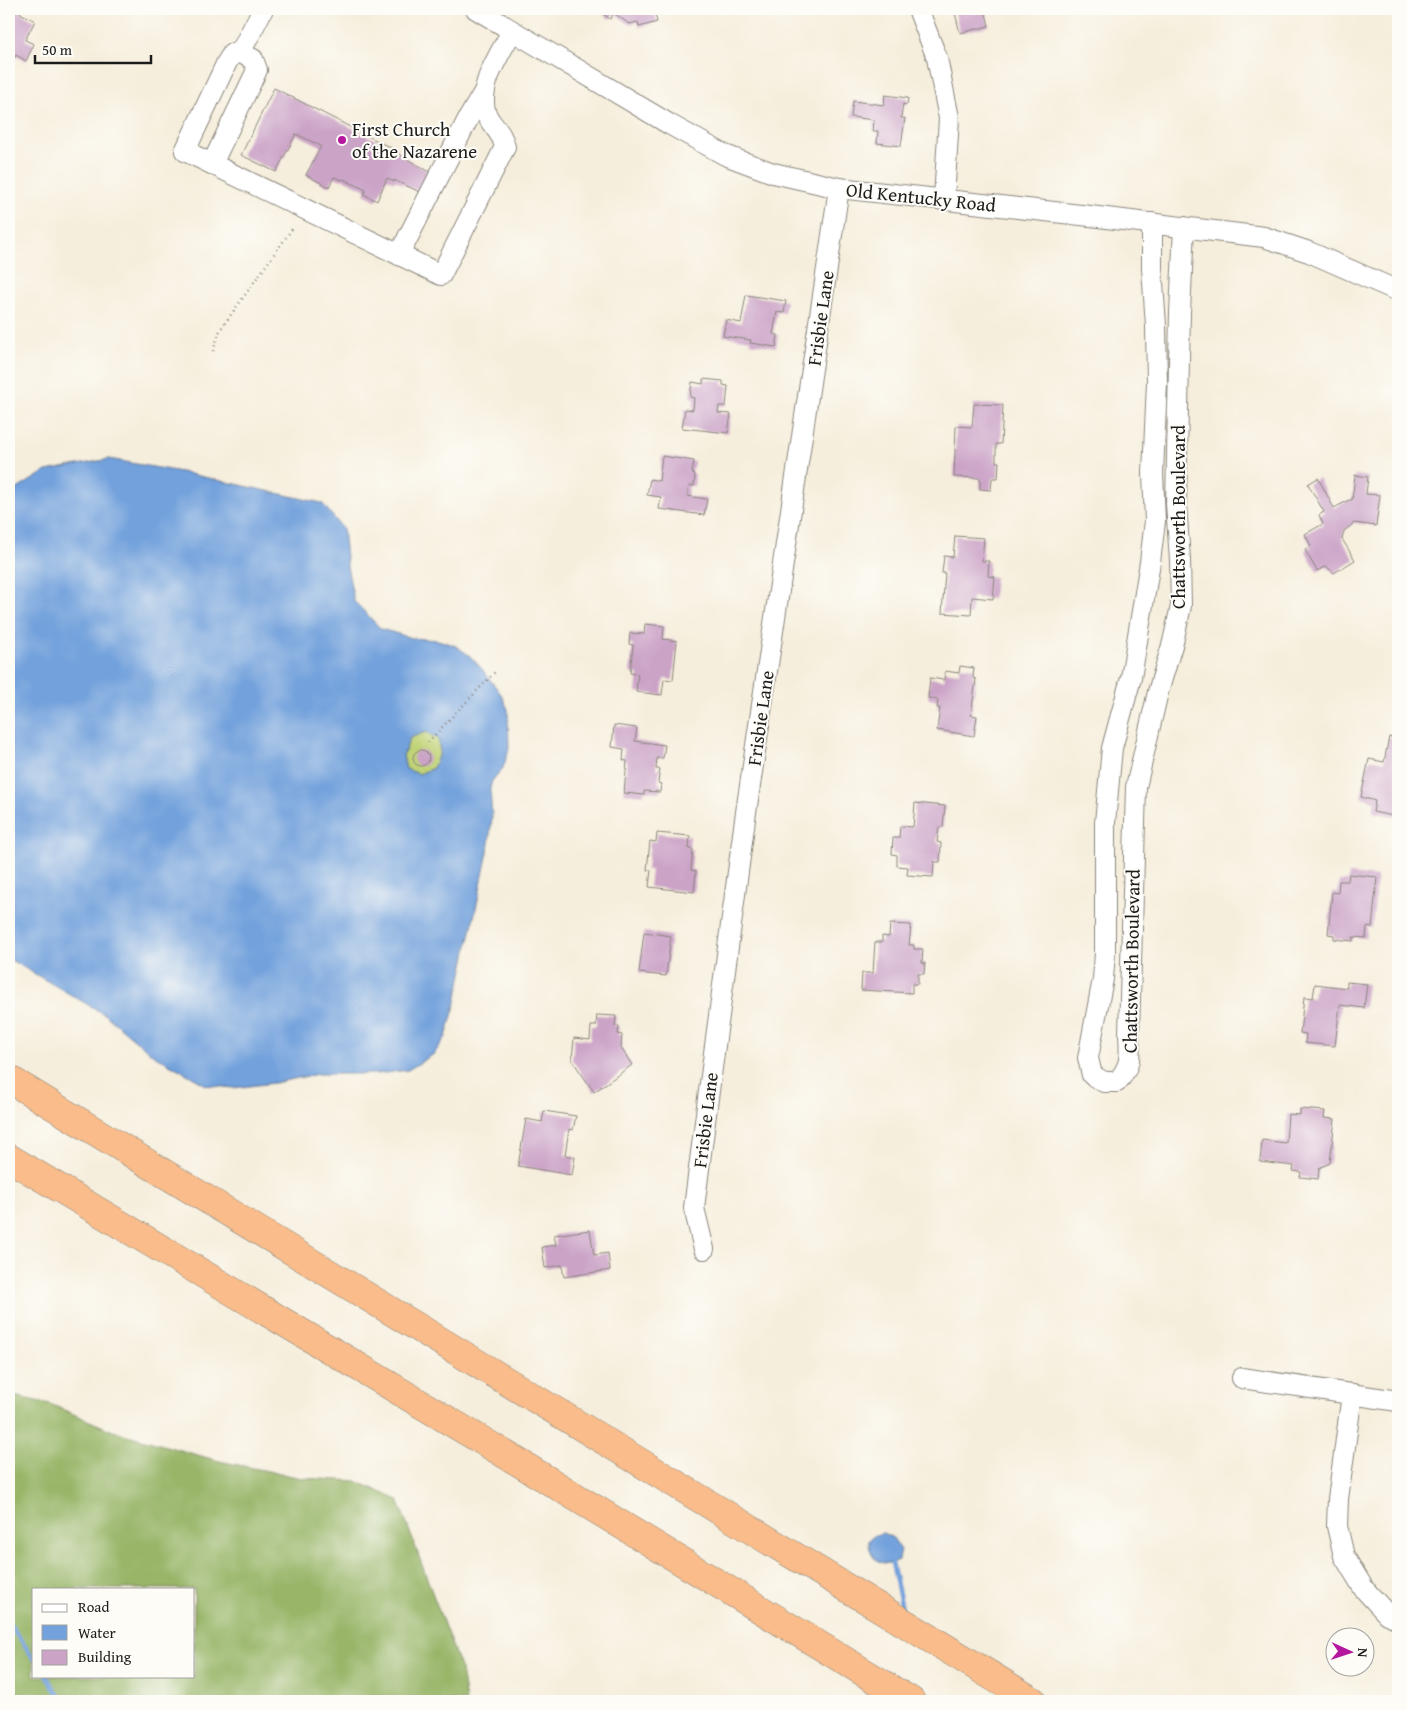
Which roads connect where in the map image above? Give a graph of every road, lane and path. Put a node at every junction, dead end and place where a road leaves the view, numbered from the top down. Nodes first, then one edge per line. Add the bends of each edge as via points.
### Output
1 (263, 9) edge
2 (476, 9) edge
3 (918, 9) edge
4 (512, 31) junction
5 (240, 53) junction
6 (485, 90) junction
7 (212, 164) junction
8 (839, 188) junction
9 (944, 199) junction
10 (1152, 223) junction
11 (1184, 227) junction
12 (292, 229) dead end
13 (399, 255) junction
14 (1398, 290) edge
15 (213, 351) dead end
16 (496, 671) dead end
17 (428, 742) dead end
18 (9, 1080) edge
19 (9, 1158) edge
20 (704, 1249) dead end
21 (1242, 1378) dead end
22 (1352, 1394) junction
23 (1398, 1401) edge
24 (1398, 1619) edge
25 (911, 1701) edge
26 (1033, 1701) edge

1 - 5 street
2 - 4 street, Old Kentucky Road
3 - 9 street via 937,58 949,118
4 - 6 street
4 - 8 street, Old Kentucky Road via 724,155 773,173
5 - 7 street via 253,59 257,70
5 - 7 street via 232,54 227,62 185,150
6 - 13 street
6 - 13 street via 485,111 503,138 505,147 441,275
7 - 13 street
8 - 9 street, Old Kentucky Road
8 - 20 street, Frisbie Lane via 746,809 708,1097 694,1208
9 - 10 street, Old Kentucky Road
10 - 11 street, Old Kentucky Road
10 - 11 street, Chattsworth Boulevard via 1157,383 1153,473 1155,521 1131,678 1112,748 1105,823 1105,953 1088,1058 1092,1075 1104,1082 1117,1082 1126,1071 1130,1056 1136,787 1181,606 1176,504
11 - 14 street, Old Kentucky Road via 1264,237 1309,252
12 - 15 path via 220,330
16 - 17 path
18 - 26 highway
19 - 25 highway
21 - 22 street
22 - 23 street
22 - 24 street via 1337,1526 1344,1556 1364,1589 1387,1614

